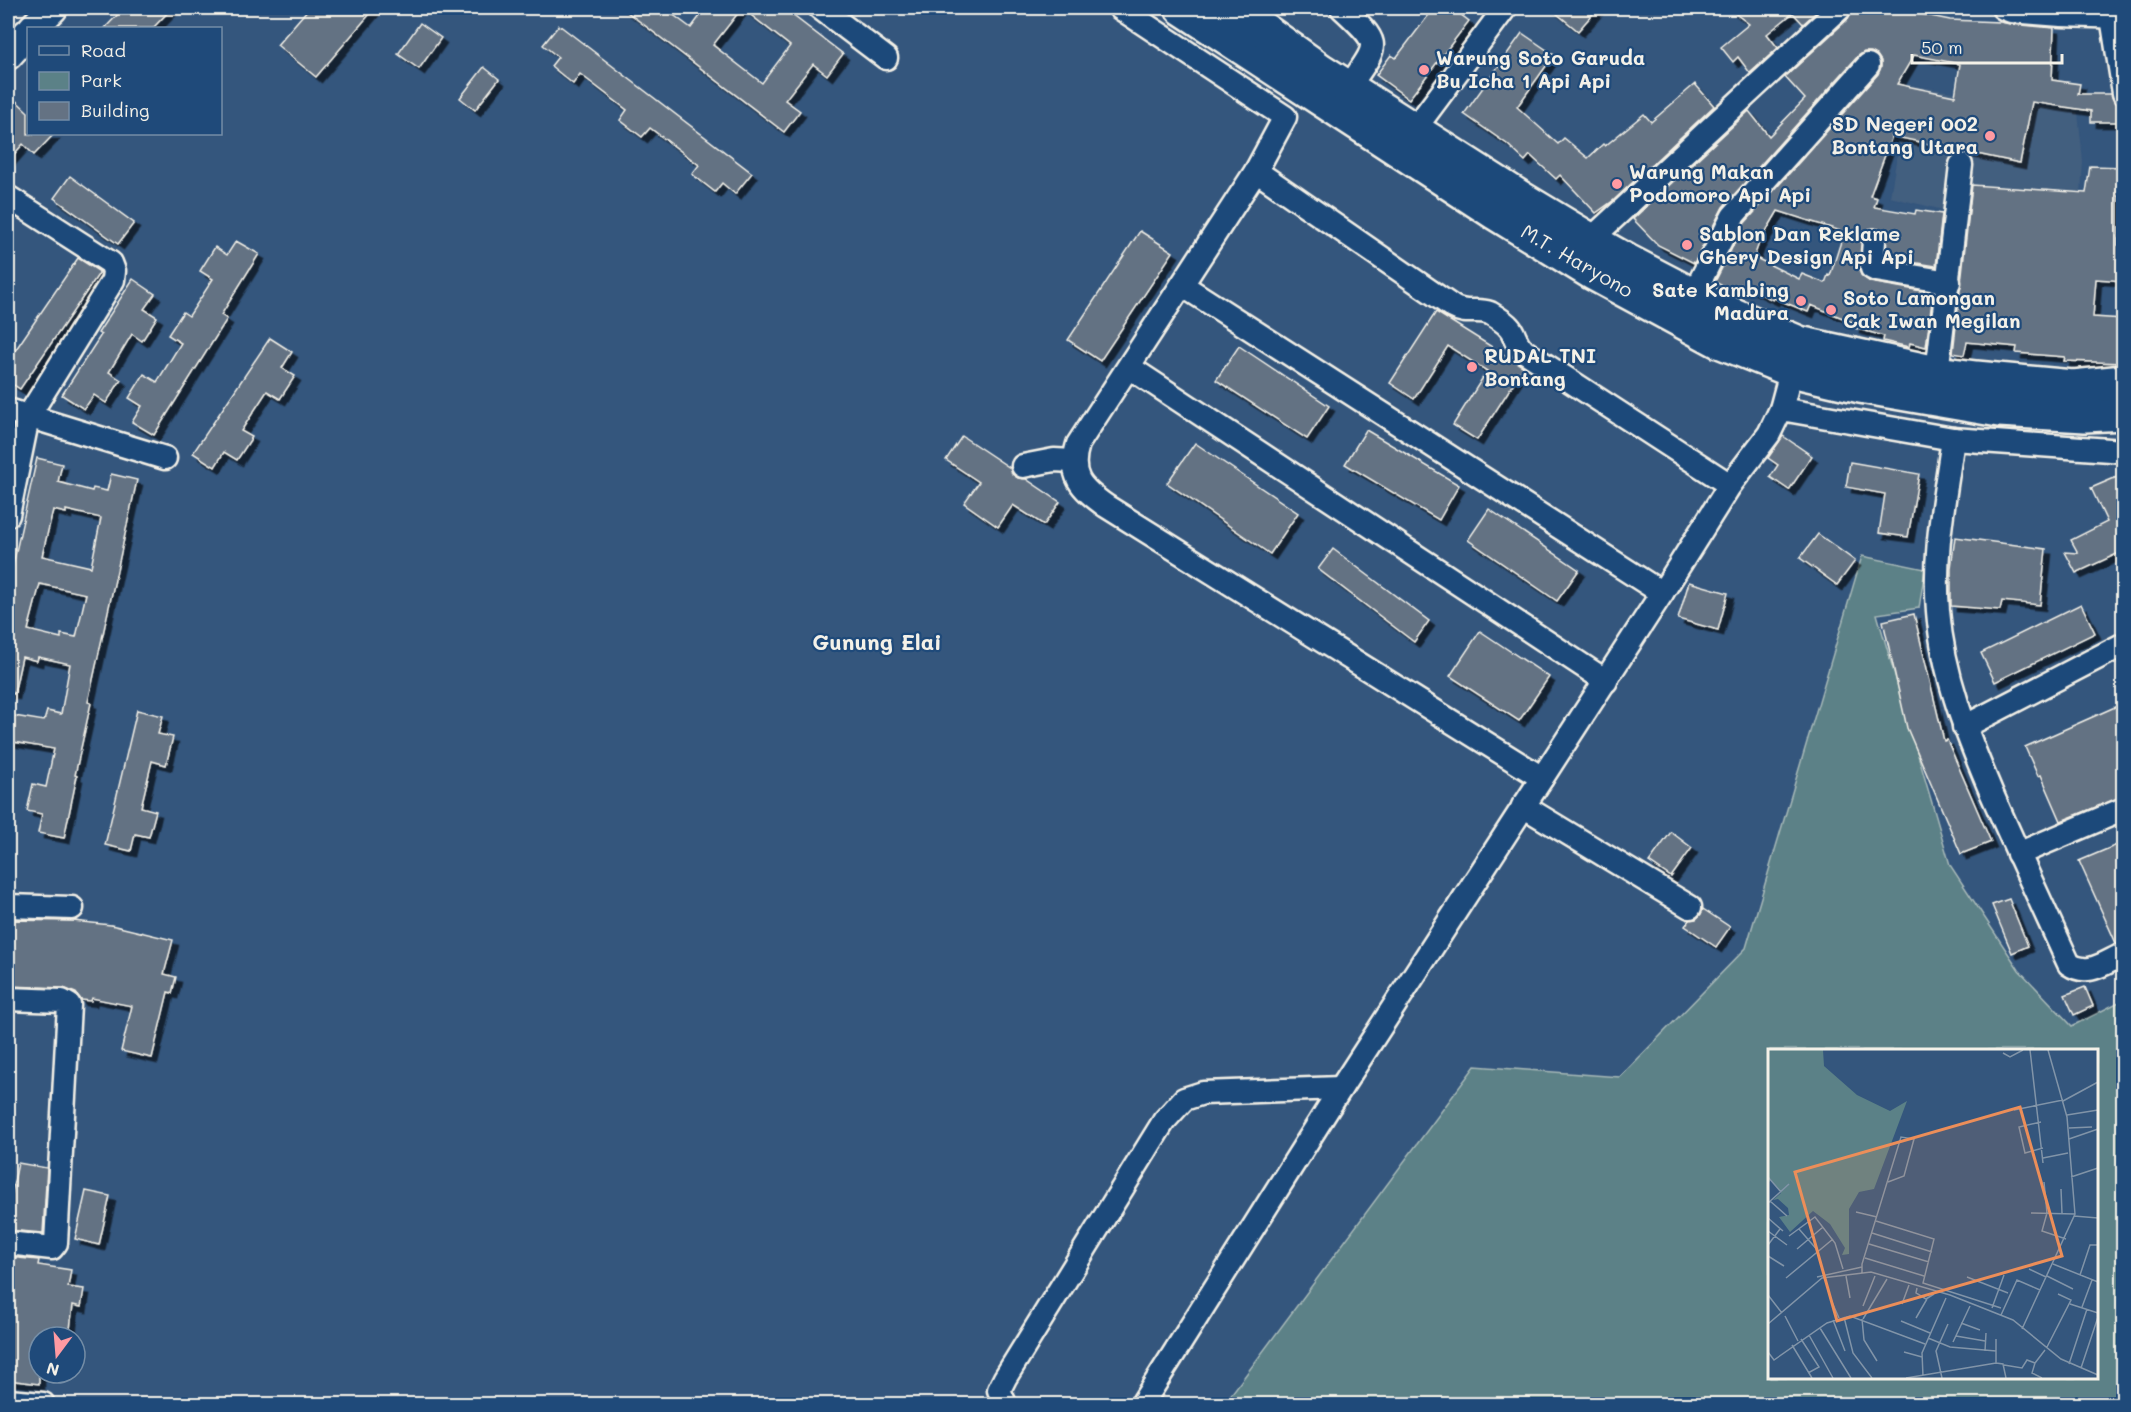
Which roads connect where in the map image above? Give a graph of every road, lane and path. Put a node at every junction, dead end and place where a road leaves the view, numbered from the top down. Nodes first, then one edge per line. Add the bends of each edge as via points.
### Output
1 (53, 8) edge
2 (820, 8) edge
3 (1120, 8) edge
4 (1182, 8) edge
5 (1233, 8) edge
6 (1342, 8) edge
7 (1505, 8) edge
8 (1840, 8) edge
9 (2003, 8) edge
10 (2061, 11) edge
11 (2118, 17) edge
12 (34, 27) edge
13 (27, 34) edge
14 (8, 55) edge
15 (886, 58) dead end
16 (1868, 65) dead end
17 (1313, 80) junction
18 (1348, 88) junction
19 (2124, 93) edge
20 (1285, 117) junction
21 (1414, 130) junction
22 (1961, 165) dead end
23 (1256, 171) junction
24 (8, 196) edge
25 (1590, 240) junction
26 (1874, 241) dead end
27 (1949, 282) junction
28 (1182, 285) junction
29 (1693, 295) junction
30 (1795, 357) junction
31 (1129, 367) junction
32 (1937, 373) junction
33 (2124, 382) edge
34 (1781, 409) junction
35 (18, 413) edge
36 (2124, 413) edge
37 (1953, 439) junction
38 (2124, 451) edge
39 (165, 458) dead end
40 (1073, 461) junction
41 (1023, 466) dead end
42 (1730, 485) junction
43 (8, 515) edge
44 (1662, 593) junction
45 (2122, 648) edge
46 (1606, 681) junction
47 (1964, 727) junction
48 (1542, 778) junction
49 (1523, 806) junction
50 (2124, 809) edge
51 (2018, 854) junction
52 (8, 906) edge
53 (1690, 907) dead end
54 (72, 908) dead end
55 (2124, 954) edge
56 (8, 999) edge
57 (1341, 1088) junction
58 (8, 1243) edge
59 (8, 1401) edge
60 (43, 1404) edge
61 (1005, 1404) edge
62 (1142, 1404) edge

1 - 12 street
2 - 15 street
3 - 20 street
4 - 17 main road, M.T. Haryono
5 - 17 main road, M.T. Haryono
6 - 18 street via 1368,32 1373,43 1371,54
7 - 21 street
8 - 25 street
9 - 10 street
10 - 11 street
11 - 19 street
13 - 14 street
16 - 29 street via 1733,216
17 - 18 main road, M.T. Haryono
17 - 20 street
17 - 30 main road, M.T. Haryono via 1494,212 1593,273 1719,341
18 - 21 main road, M.T. Haryono
20 - 23 street
21 - 25 main road, M.T. Haryono
22 - 27 street
23 - 28 street
23 - 42 street via 1461,311 1490,314 1511,328 1516,345 1524,351
24 - 35 street via 111,263 114,271 113,280
25 - 29 main road, M.T. Haryono
26 - 27 street via 1872,268
27 - 32 street
28 - 31 street
28 - 44 street
29 - 30 main road, M.T. Haryono
30 - 32 main road, M.T. Haryono
30 - 34 street
30 - 36 main road, M.T. Haryono via 1860,386 1999,410
31 - 40 street via 1078,444
31 - 46 street
32 - 33 main road, M.T. Haryono via 2073,387
34 - 37 street
34 - 42 street via 1769,434
35 - 39 street
35 - 43 street
37 - 38 street
37 - 47 street via 1938,548 1938,609
40 - 41 street
40 - 48 street via 1088,493 1106,506
42 - 44 street
44 - 46 street
45 - 47 street
46 - 48 street
47 - 51 street
48 - 49 street
49 - 53 street
49 - 57 street
50 - 51 street
51 - 55 street via 2069,964 2077,970 2087,970
52 - 54 street
56 - 58 street via 62,1001 69,1005 56,1245 52,1248
57 - 61 street via 1203,1093 1184,1099 1164,1121 1005,1378 999,1390
57 - 62 street
59 - 60 street

